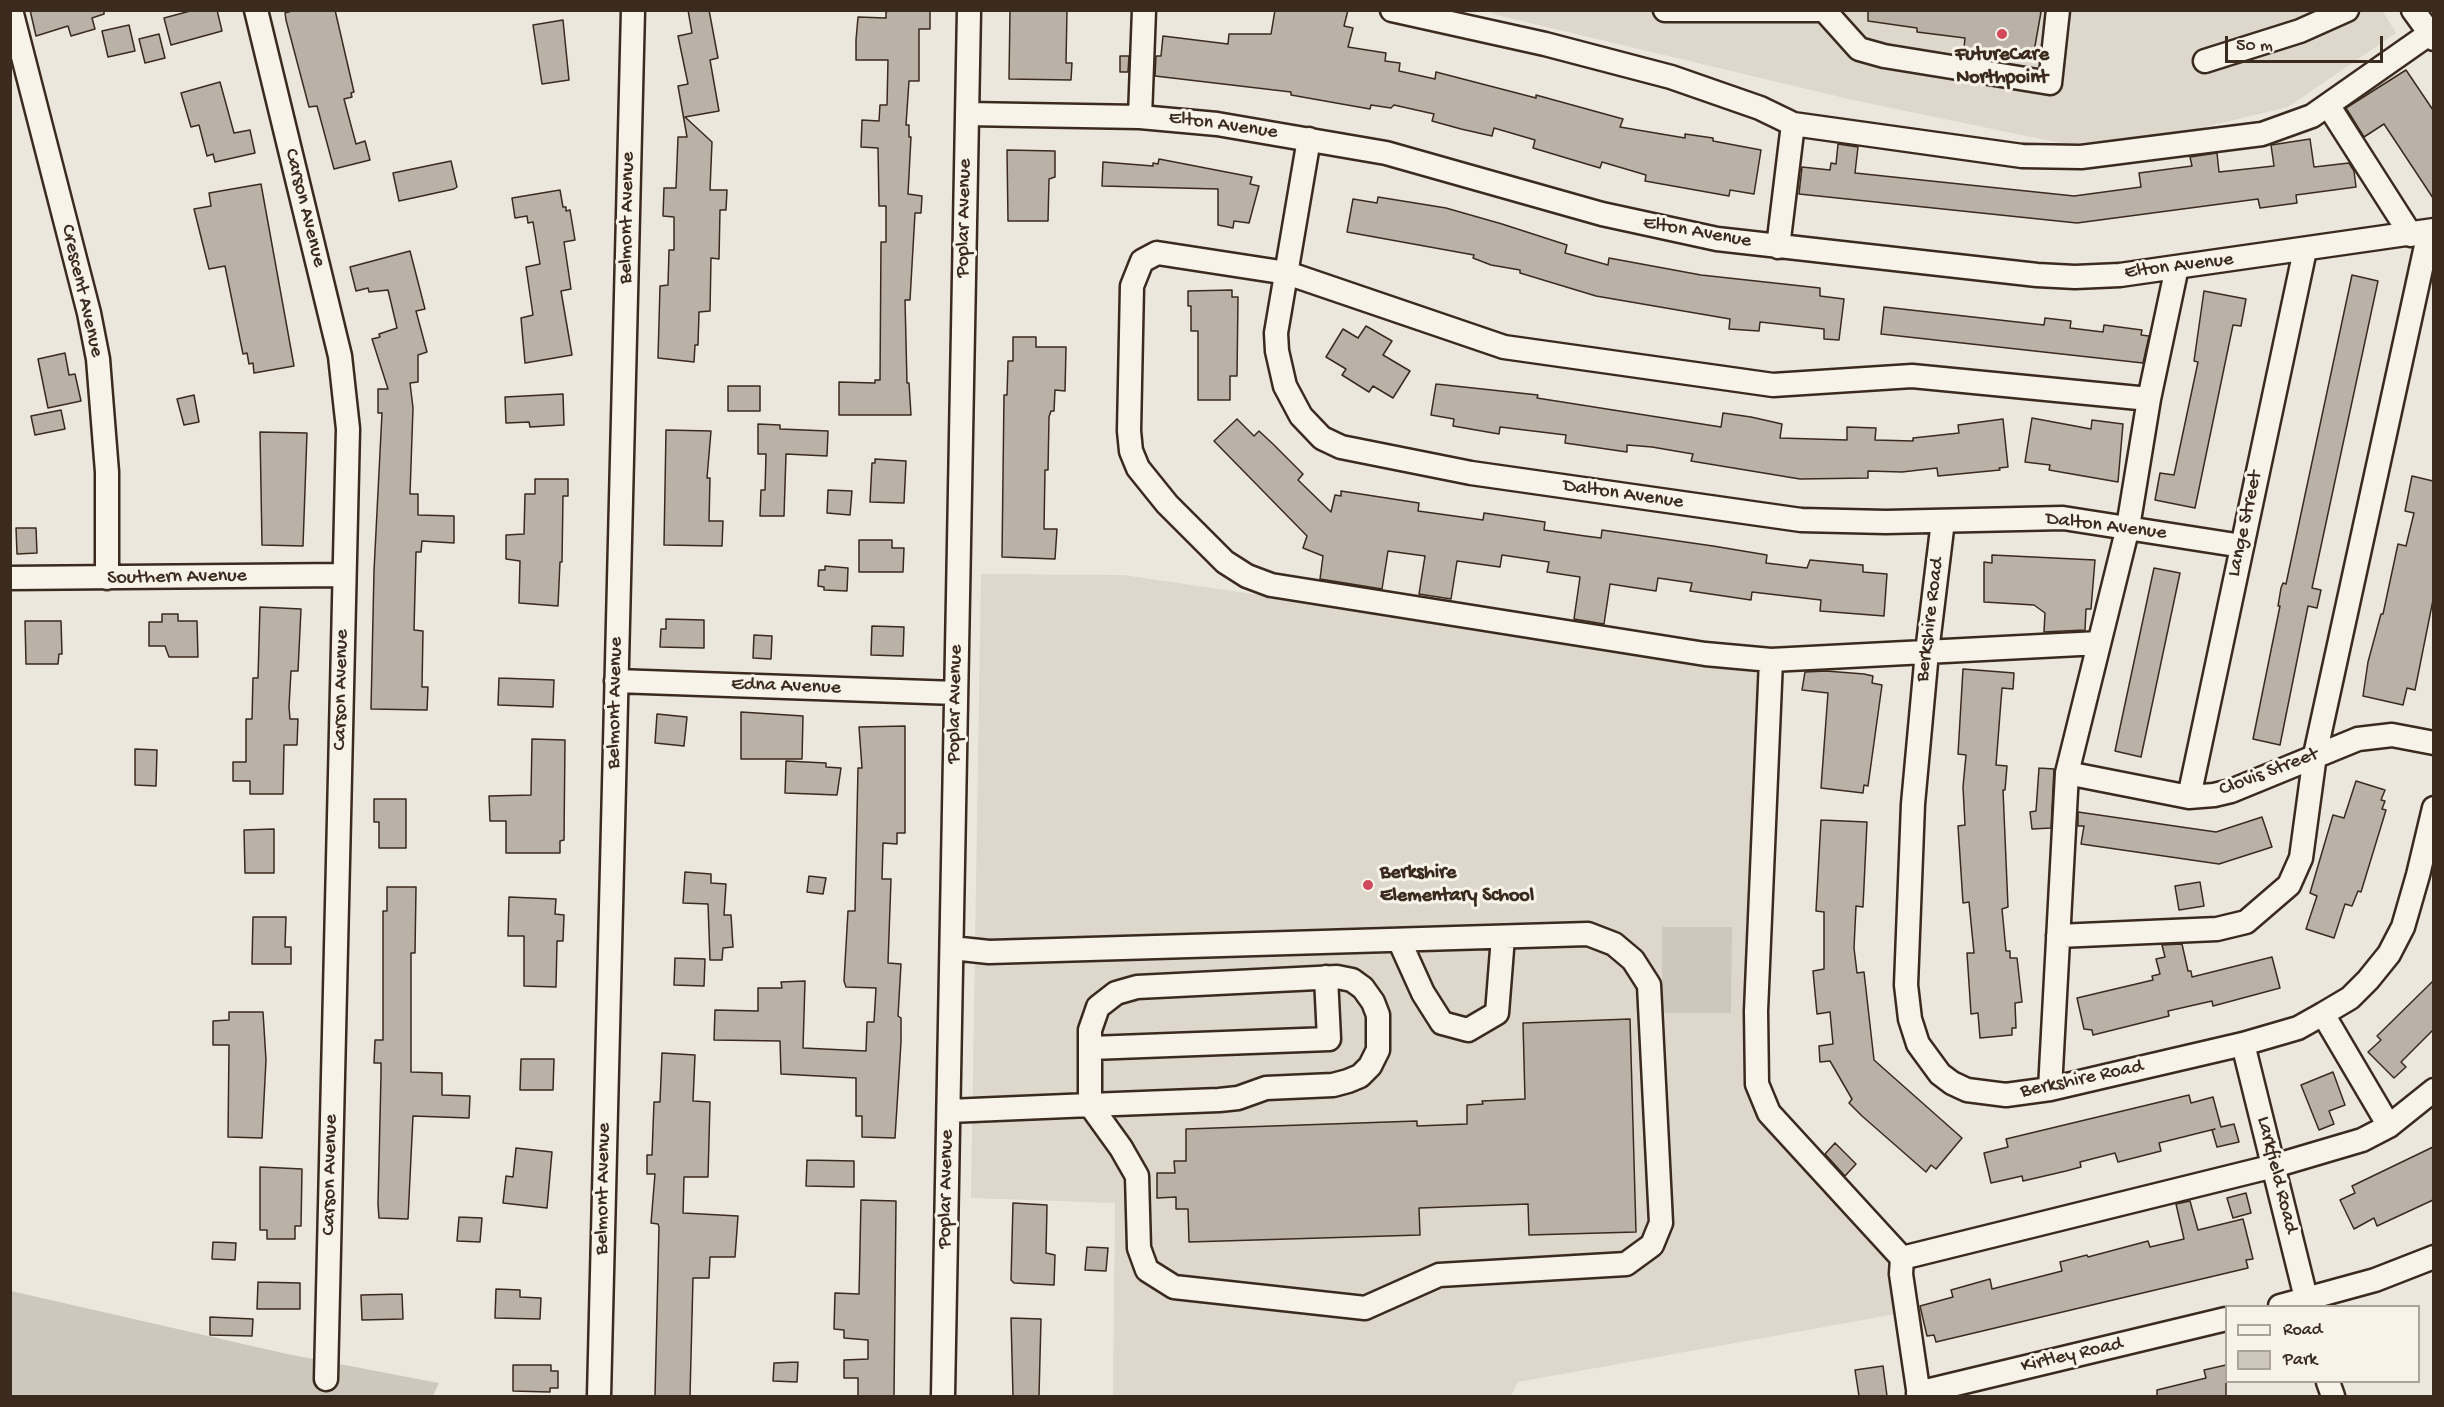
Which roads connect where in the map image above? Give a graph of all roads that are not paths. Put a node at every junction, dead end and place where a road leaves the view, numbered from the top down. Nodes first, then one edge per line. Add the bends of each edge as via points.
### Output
1 (10, 10) edge
2 (256, 10) edge
3 (633, 10) edge
4 (969, 10) edge
5 (1144, 10) edge
6 (1392, 10) edge
7 (1665, 10) edge
8 (2058, 10) edge
9 (2347, 10) edge
10 (2413, 10) edge
11 (1824, 11) edge
12 (2431, 37) edge
13 (2205, 61) dead end
14 (2328, 105) junction
15 (967, 114) junction
16 (1140, 117) junction
17 (1793, 124) junction
18 (1310, 139) junction
19 (2425, 232) edge
20 (1778, 247) junction
21 (2305, 250) junction
22 (2177, 267) junction
23 (1287, 273) junction
24 (2149, 399) junction
25 (1943, 521) junction
26 (2128, 526) junction
27 (2242, 546) junction
28 (344, 575) junction
29 (10, 578) edge
30 (107, 578) junction
31 (2099, 644) junction
32 (1927, 652) junction
33 (1771, 660) junction
34 (616, 681) junction
35 (956, 693) junction
36 (2433, 743) edge
37 (2315, 755) junction
38 (2067, 773) junction
39 (2188, 797) junction
40 (2433, 808) edge
41 (2058, 936) junction
42 (1503, 937) junction
43 (1399, 940) junction
44 (952, 948) junction
45 (1326, 977) junction
46 (2323, 1014) junction
47 (2243, 1044) junction
48 (1091, 1048) junction
49 (2050, 1089) junction
50 (2429, 1103) edge
51 (1090, 1105) junction
52 (949, 1111) junction
53 (2389, 1126) junction
54 (2274, 1166) junction
55 (2433, 1257) edge
56 (1902, 1258) junction
57 (2308, 1303) edge
58 (2289, 1305) edge
59 (2225, 1319) edge
60 (326, 1379) dead end
61 (1919, 1395) edge
62 (599, 1396) edge
63 (943, 1396) edge

1 - 30 street, Crescent Avenue via 98,359 107,472
2 - 28 street, Carson Avenue via 340,356 348,429
3 - 34 street, Belmont Avenue
4 - 15 street, Poplar Avenue
5 - 16 street
6 - 17 street via 1671,77 1760,108
7 - 11 street
8 - 11 street via 2050,83 1859,49
9 - 13 street via 2300,31
10 - 12 street
12 - 14 street
14 - 17 street via 2312,116 2262,134 2081,157 2022,156
14 - 19 street
15 - 16 street, Elton Avenue
15 - 35 street, Poplar Avenue
16 - 18 street, Elton Avenue
17 - 20 street
18 - 20 street, Elton Avenue via 1386,153 1657,228
18 - 23 street, Dalton Avenue
19 - 21 street, Elton Avenue
19 - 37 street
20 - 22 street, Elton Avenue via 2075,277
21 - 22 street, Elton Avenue
21 - 27 street, Lange Street
22 - 24 street
23 - 24 street via 1504,346 1773,385 1912,376
23 - 25 street, Dalton Avenue via 1276,333 1279,368 1301,416 1322,438 1341,447 1471,473 1790,518 1840,522
23 - 33 street via 1157,253 1142,261 1132,286 1131,451 1138,468 1167,504 1225,562 1271,585 1706,654
24 - 26 street
25 - 26 street, Dalton Avenue via 2062,518
25 - 32 street, Berkshire Road
26 - 27 street, Dalton Avenue
26 - 31 street
27 - 39 street, Lange Street
28 - 30 street, Southern Avenue
28 - 60 street, Carson Avenue
29 - 30 street, Southern Avenue
31 - 32 street
31 - 38 street
32 - 33 street
32 - 49 street, Berkshire Road via 1913,804 1906,985 1910,1019 1918,1044 1940,1074 1952,1083 1967,1090 2006,1095
33 - 56 street via 1756,1011 1757,1084 1769,1113
34 - 35 street, Edna Avenue
34 - 62 street, Belmont Avenue
35 - 44 street, Poplar Avenue
36 - 37 street, Clovis Street via 2375,735
37 - 39 street, Clovis Street via 2231,791
37 - 41 street via 2301,858 2289,885 2246,922 2217,928
38 - 39 street, Clovis Street
38 - 41 street
40 - 46 street, Berkshire Road via 2403,927 2389,954 2350,998
41 - 49 street
42 - 43 street
42 - 43 street via 1497,1013 1468,1030 1442,1023 1423,993
42 - 51 street via 1588,934 1614,944 1633,960 1649,985 1662,1223 1652,1245 1626,1264 1439,1275 1365,1308 1174,1287 1147,1270 1139,1248 1137,1176
43 - 44 street via 989,952
44 - 52 street, Poplar Avenue
45 - 48 street via 1137,987 1116,993 1098,1007 1090,1030
45 - 48 street via 1329,1039
45 - 51 street via 1352,980 1363,988 1378,1015 1378,1050 1360,1076 1333,1085 1266,1088 1238,1098
46 - 47 street, Berkshire Road via 2298,1028
46 - 53 street
47 - 49 street, Berkshire Road
47 - 54 street, Larkfield Road
48 - 51 street
50 - 53 street
51 - 52 street
52 - 63 street, Poplar Avenue
53 - 54 street via 2362,1140
54 - 56 street
54 - 57 street, Larkfield Road
55 - 57 street
56 - 61 street via 1900,1274
57 - 58 street
59 - 61 street, Kirtley Road

